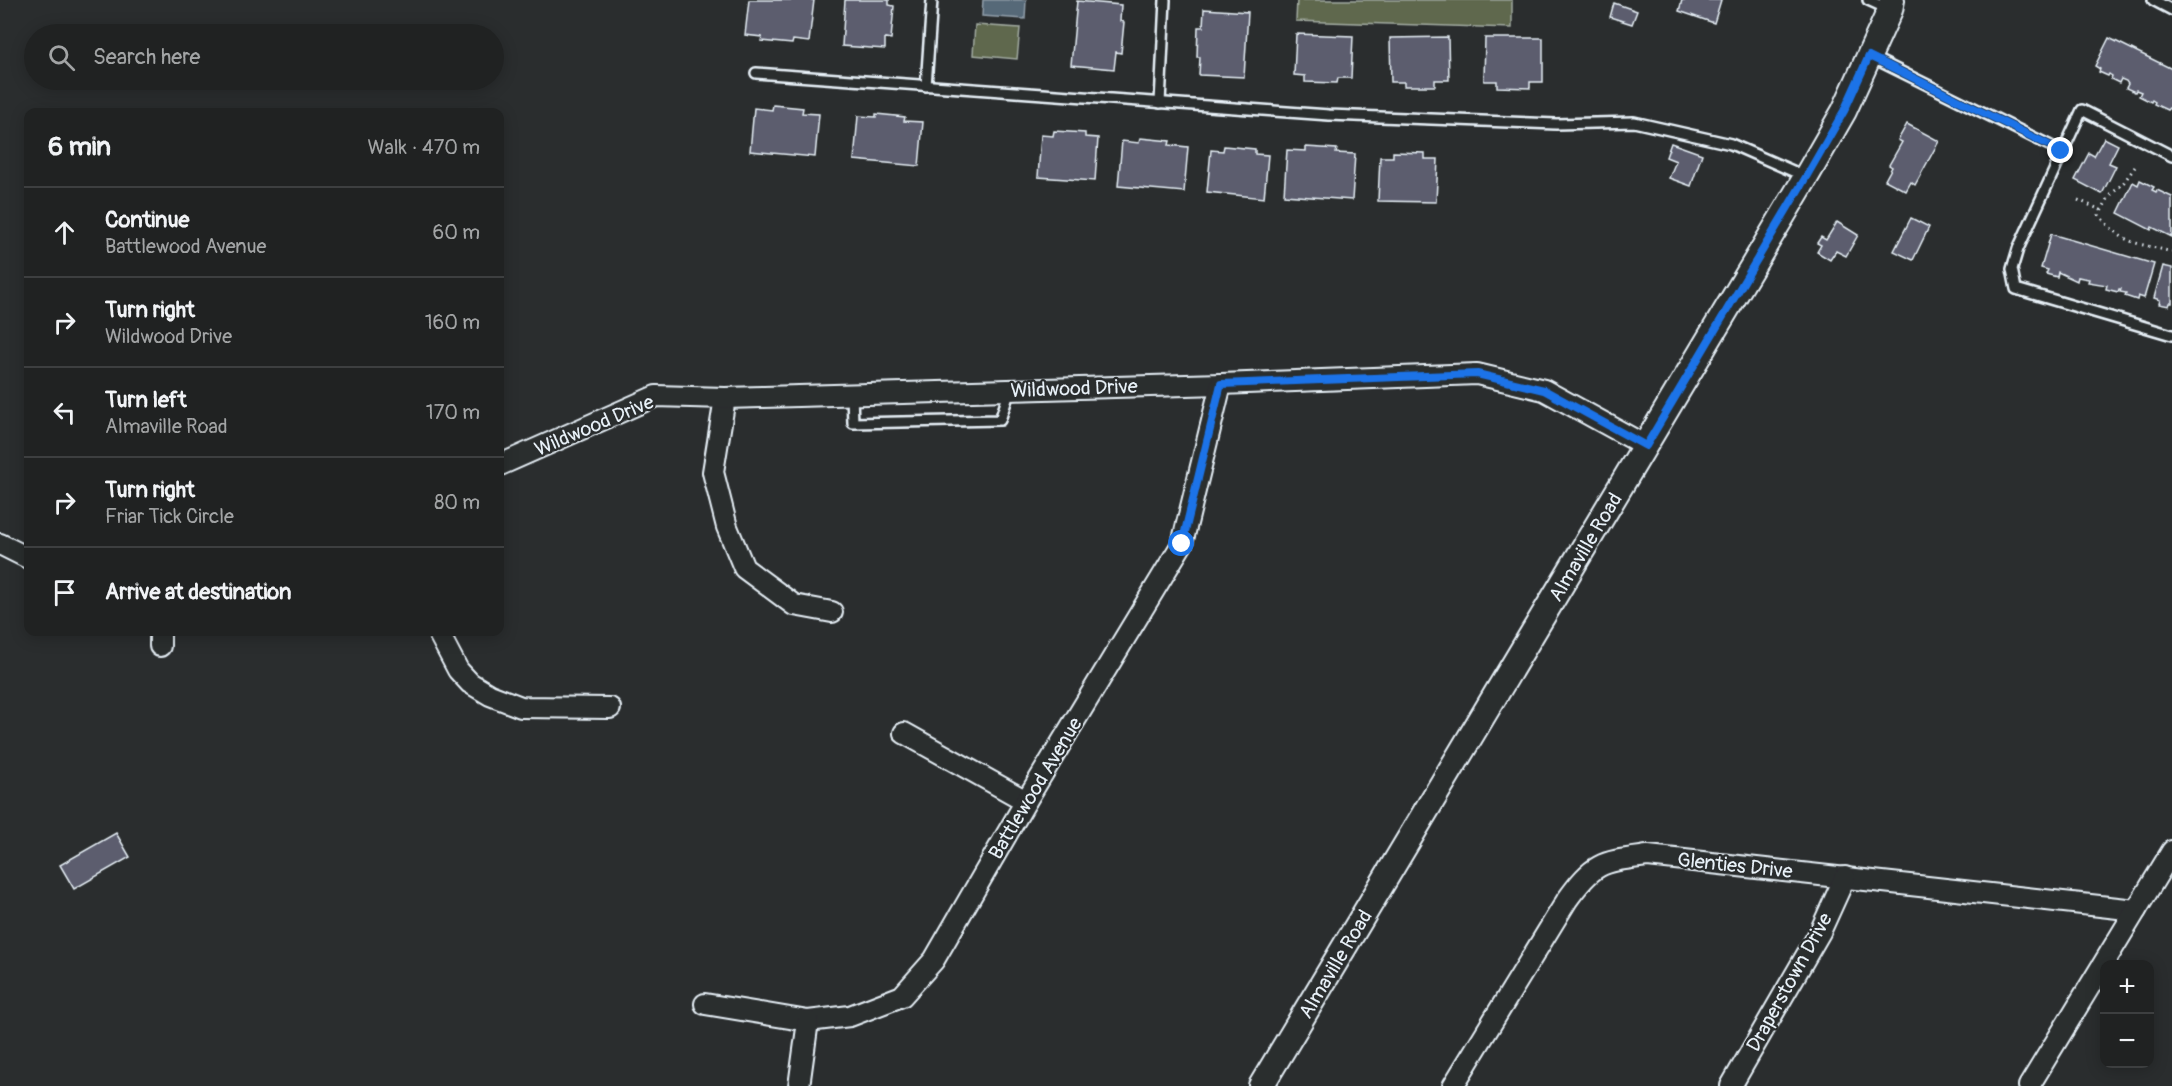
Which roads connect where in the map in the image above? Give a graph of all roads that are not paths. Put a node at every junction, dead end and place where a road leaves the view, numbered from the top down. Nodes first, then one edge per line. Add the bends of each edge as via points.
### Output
1 (932, 0) edge
2 (1166, 0) edge
3 (1868, 0) edge
4 (2152, 0) edge
5 (1891, 5) edge
6 (2172, 10) edge
7 (1869, 56) junction
8 (756, 73) dead end
9 (926, 86) junction
10 (1160, 103) junction
11 (2061, 151) junction
12 (2172, 156) edge
13 (1806, 177) junction
14 (2172, 335) edge
15 (1221, 384) junction
16 (1010, 390) junction
17 (852, 394) junction
18 (725, 398) junction
19 (1646, 446) junction
20 (504, 463) edge
21 (0, 544) edge
22 (24, 556) edge
23 (832, 612) dead end
24 (440, 636) edge
25 (610, 708) dead end
26 (903, 733) dead end
27 (1026, 801) junction
28 (2172, 851) edge
29 (1845, 878) junction
30 (2136, 910) junction
31 (705, 1004) dead end
32 (808, 1021) junction
33 (799, 1086) edge
34 (1261, 1086) edge
35 (1453, 1086) edge
36 (1731, 1086) edge
37 (2029, 1086) edge

1 - 9 lane
2 - 10 lane
3 - 5 lane
4 - 6 lane
5 - 7 street, Almaville Road
7 - 11 lane
7 - 13 street, Almaville Road via 1844,111
8 - 9 lane
9 - 10 lane
10 - 13 lane via 1329,115 1556,124 1634,122 1731,144
11 - 12 lane via 2082,110
11 - 14 lane via 2018,249 2012,269 2016,289
13 - 19 street, Almaville Road
15 - 16 street, Wildwood Drive
15 - 19 street, Wildwood Drive via 1477,374 1544,390
15 - 27 street, Battlewood Avenue via 1182,544
16 - 17 street, Wildwood Drive
16 - 17 lane via 1000,420 853,423
17 - 18 street, Wildwood Drive
18 - 20 street, Wildwood Drive via 656,396
18 - 23 street via 713,472 744,568 794,605
19 - 34 street, Almaville Road
21 - 22 street
24 - 25 street via 458,670 490,695 521,707
26 - 27 street
27 - 32 street, Battlewood Avenue via 934,960 902,996 850,1016
28 - 30 street
29 - 30 street, Glenties Drive
29 - 35 street, Glenties Drive via 1648,856 1607,861 1584,877 1567,900
29 - 36 street, Draperstown Drive via 1820,932
30 - 37 street
31 - 32 street, Battlewood Avenue
32 - 33 street

